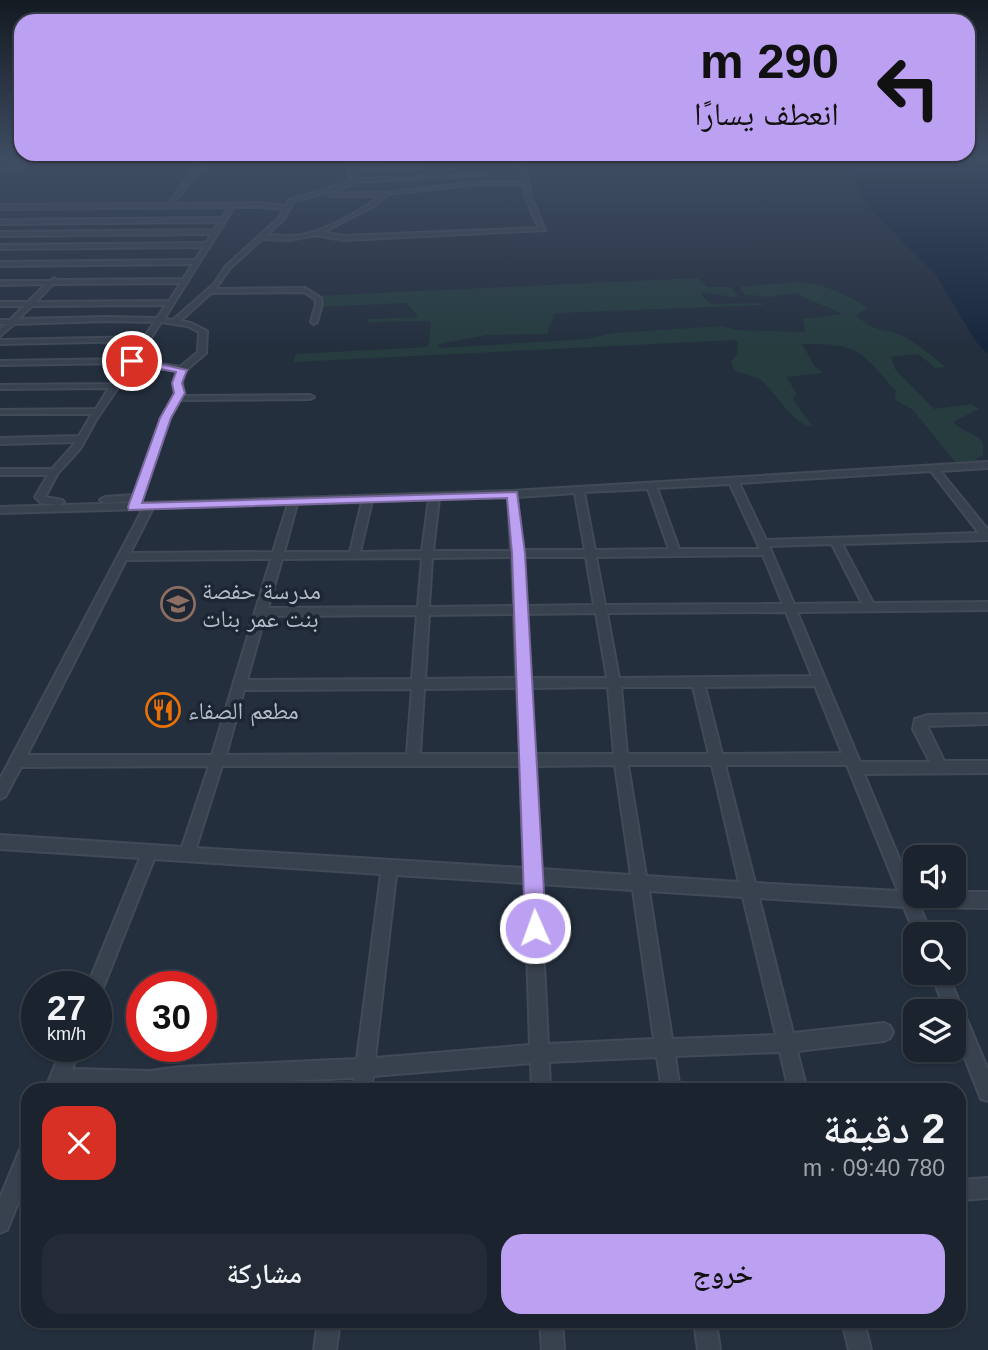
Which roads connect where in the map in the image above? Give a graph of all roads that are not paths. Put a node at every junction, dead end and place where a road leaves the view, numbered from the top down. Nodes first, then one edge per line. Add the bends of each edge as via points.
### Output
1 (110, 222) edge
2 (222, 222) edge
3 (278, 222) edge
4 (339, 222) edge
5 (539, 222) edge
6 (217, 232) junction
7 (99, 233) junction
8 (317, 233) junction
9 (0, 234) edge
10 (261, 237) junction
11 (208, 245) junction
12 (87, 246) junction
13 (0, 247) edge
14 (196, 262) junction
15 (0, 264) edge
16 (69, 264) junction
17 (185, 281) junction
18 (51, 282) junction
19 (0, 283) edge
20 (211, 291) junction
21 (171, 303) junction
22 (0, 304) edge
23 (30, 304) junction
24 (159, 319) junction
25 (176, 321) junction
26 (0, 322) edge
27 (12, 322) junction
28 (314, 322) dead end
29 (0, 334) edge
30 (146, 339) junction
31 (0, 342) edge
32 (132, 361) junction
33 (0, 363) edge
34 (182, 370) junction
35 (116, 386) junction
36 (0, 387) edge
37 (310, 397) dead end
38 (177, 398) junction
39 (98, 411) junction
40 (0, 412) edge
41 (82, 439) junction
42 (0, 441) edge
43 (988, 465) edge
44 (933, 468) junction
45 (0, 472) edge
46 (54, 472) junction
47 (733, 480) junction
48 (651, 485) junction
49 (579, 490) junction
50 (512, 494) junction
51 (434, 498) junction
52 (367, 501) junction
53 (293, 502) junction
54 (135, 503) junction
55 (149, 507) junction
56 (0, 510) edge
57 (988, 537) edge
58 (835, 540) junction
59 (765, 548) junction
60 (519, 553) junction
61 (675, 553) junction
62 (427, 555) junction
63 (589, 555) junction
64 (124, 556) junction
65 (276, 556) junction
66 (354, 556) junction
67 (988, 606) edge
68 (870, 607) junction
69 (790, 608) junction
70 (603, 610) junction
71 (424, 611) junction
72 (520, 611) junction
73 (262, 612) junction
74 (821, 681) junction
75 (698, 682) junction
76 (614, 683) junction
77 (420, 684) junction
78 (523, 684) junction
79 (240, 685) junction
80 (988, 719) edge
81 (413, 760) junction
82 (717, 760) junction
83 (16, 761) junction
84 (529, 761) junction
85 (621, 761) junction
86 (217, 762) junction
87 (855, 764) junction
88 (939, 766) junction
89 (988, 767) edge
90 (0, 793) edge
91 (0, 842) edge
92 (150, 851) junction
93 (187, 853) junction
94 (389, 868) junction
95 (534, 877) junction
96 (641, 884) junction
97 (903, 886) edge
98 (748, 890) junction
99 (903, 899) edge
100 (966, 900) edge
101 (988, 900) edge
102 (101, 971) edge
103 (944, 985) edge
104 (884, 1032) dead end
105 (786, 1044) junction
106 (664, 1047) junction
107 (539, 1054) junction
108 (66, 1062) edge
109 (365, 1068) junction
110 (57, 1083) edge
111 (80, 1083) edge
112 (363, 1083) edge
113 (541, 1083) edge
114 (670, 1083) edge
115 (795, 1083) edge
116 (988, 1092) edge
117 (21, 1171) edge
118 (988, 1188) edge
119 (966, 1190) edge
120 (0, 1223) edge
121 (329, 1328) edge
122 (551, 1328) edge
123 (706, 1328) edge
124 (855, 1328) edge
125 (325, 1350) edge
126 (553, 1350) edge
127 (709, 1350) edge
128 (860, 1350) edge

1 - 7 street
2 - 6 street
3 - 10 street
4 - 8 street
5 - 8 street via 542,230 343,238
6 - 7 street
6 - 11 street
7 - 9 street
7 - 12 street
8 - 10 street
10 - 20 street via 228,267
11 - 12 street
11 - 14 street
12 - 13 street
12 - 16 street
14 - 16 street
14 - 17 street
15 - 16 street
16 - 18 street
17 - 18 street
17 - 21 street
18 - 19 street
18 - 23 street
20 - 25 street
20 - 28 street via 305,290 318,298
21 - 23 street
21 - 24 street
22 - 23 street
23 - 27 street
24 - 25 street
24 - 27 street
24 - 30 street
25 - 34 street via 203,331 202,353
26 - 27 street
27 - 29 street
30 - 31 street
30 - 32 street
32 - 33 street
32 - 34 street
32 - 35 street
34 - 38 street
35 - 36 street
35 - 39 street
37 - 38 street
38 - 54 street
39 - 40 street
39 - 41 street
41 - 42 street
41 - 46 street
43 - 44 street
44 - 47 street
44 - 57 street
45 - 46 street
46 - 54 street via 40,497 44,501
47 - 48 street
47 - 59 street
48 - 49 street
48 - 61 street
49 - 50 street
49 - 63 street
50 - 51 street
50 - 60 street
51 - 52 street
51 - 62 street
52 - 53 street
52 - 66 street
53 - 55 street
53 - 65 street
54 - 55 street
54 - 56 street
55 - 64 street
57 - 58 street
58 - 59 street
58 - 68 street
59 - 61 street
59 - 69 street
60 - 62 street
60 - 63 street
60 - 72 street
61 - 63 street
62 - 66 street
62 - 71 street
63 - 70 street
64 - 65 street
64 - 83 street
65 - 66 street
65 - 73 street
67 - 68 street
68 - 69 street
69 - 70 street
69 - 74 street
70 - 72 street
70 - 76 street
71 - 72 street
71 - 73 street
71 - 77 street
72 - 78 street
73 - 79 street
74 - 75 street
74 - 87 street
75 - 76 street
75 - 82 street
76 - 78 street
76 - 85 street
77 - 78 street
77 - 79 street
77 - 81 street
78 - 84 street
79 - 86 street
80 - 88 street via 920,723
81 - 84 street
81 - 86 street
82 - 85 street
82 - 87 street
82 - 98 street
83 - 86 street
83 - 90 street
84 - 85 street
84 - 95 street
85 - 96 street
86 - 93 street
87 - 88 street
87 - 97 street
88 - 89 street
91 - 92 street
92 - 93 street
92 - 102 street
93 - 94 street
94 - 95 street
94 - 109 street
95 - 96 street
95 - 107 street
96 - 98 street
96 - 106 street
98 - 99 street
98 - 105 street
100 - 101 street
103 - 116 street
104 - 105 street
105 - 106 street
105 - 115 street
106 - 107 street
106 - 114 street
107 - 109 street
107 - 113 street
108 - 110 street
109 - 111 street
109 - 112 street
117 - 120 street
118 - 119 street
121 - 125 street
122 - 126 street
123 - 127 street
124 - 128 street

